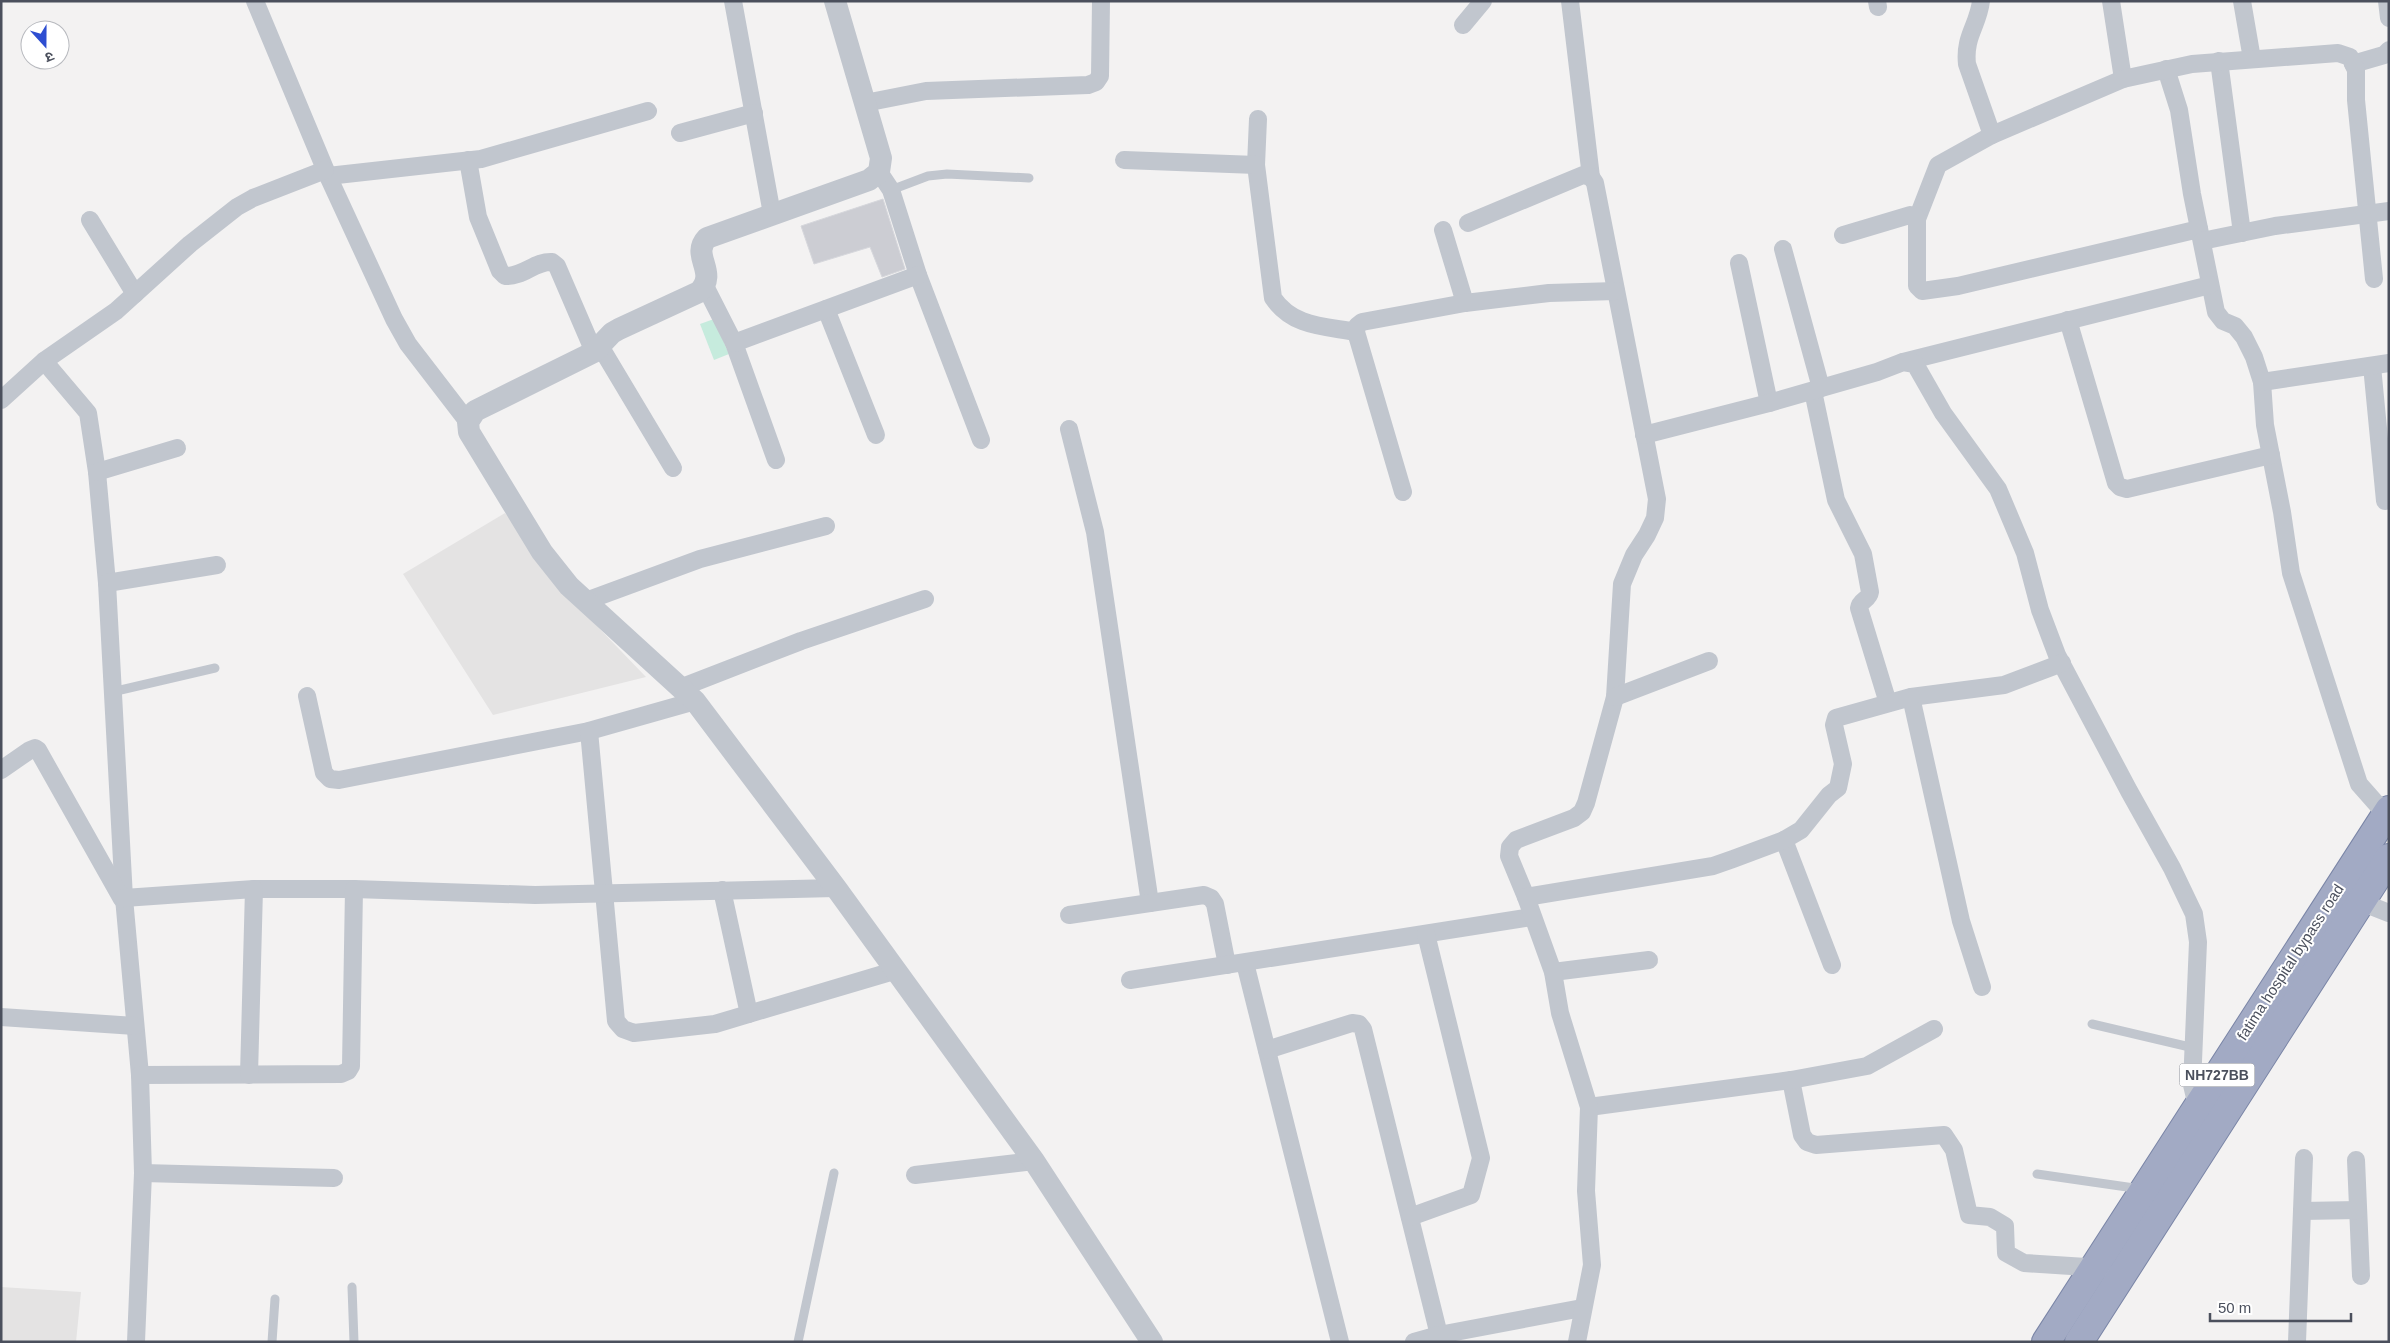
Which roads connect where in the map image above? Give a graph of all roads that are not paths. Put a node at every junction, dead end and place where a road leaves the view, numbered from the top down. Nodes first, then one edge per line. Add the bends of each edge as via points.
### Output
1 (255, 1) edge
2 (733, 1) edge
3 (835, 1) edge
4 (1101, 1) edge
5 (1483, 1) edge
6 (1570, 1) edge
7 (1982, 1) edge
8 (2111, 1) edge
9 (2242, 1) edge
10 (2387, 1) edge
11 (2389, 18) edge
12 (1464, 25) dead end
13 (2389, 50) edge
14 (2252, 59) junction
15 (2219, 61) junction
16 (2353, 64) junction
17 (2166, 70) junction
18 (2123, 79) junction
19 (865, 103) junction
20 (648, 111) dead end
21 (754, 113) junction
22 (1258, 119) dead end
23 (680, 134) dead end
24 (1992, 135) junction
25 (468, 160) junction
26 (1124, 160) dead end
27 (1256, 165) junction
28 (326, 173) junction
29 (1591, 177) junction
30 (1029, 178) dead end
31 (885, 181) junction
32 (2389, 211) edge
33 (772, 214) junction
34 (2368, 214) junction
35 (1917, 219) junction
36 (90, 220) dead end
37 (1468, 223) dead end
38 (1443, 230) dead end
39 (2242, 233) junction
40 (1843, 235) dead end
41 (2200, 235) junction
42 (1783, 249) dead end
43 (1739, 263) dead end
44 (918, 275) junction
45 (2374, 278) dead end
46 (2210, 285) junction
47 (705, 286) junction
48 (1616, 291) junction
49 (135, 294) junction
50 (1465, 303) junction
51 (826, 309) junction
52 (2068, 320) junction
53 (1356, 332) junction
54 (734, 343) junction
55 (597, 349) junction
56 (44, 361) junction
57 (1903, 362) junction
58 (2380, 364) edge
59 (2262, 382) junction
60 (1817, 389) junction
61 (1, 400) edge
62 (1769, 403) junction
63 (468, 422) junction
64 (1069, 430) dead end
65 (876, 435) dead end
66 (1644, 435) junction
67 (981, 440) dead end
68 (177, 448) dead end
69 (2271, 455) junction
70 (776, 460) dead end
71 (673, 468) dead end
72 (96, 472) junction
73 (1403, 492) dead end
74 (2385, 500) dead end
75 (826, 526) dead end
76 (217, 565) dead end
77 (107, 583) junction
78 (924, 598) dead end
79 (586, 601) junction
80 (1708, 661) dead end
81 (2062, 663) junction
82 (215, 668) dead end
83 (112, 692) junction
84 (687, 695) junction
85 (307, 696) dead end
86 (1615, 696) junction
87 (1911, 697) junction
88 (1888, 704) junction
89 (589, 731) junction
90 (1, 770) edge
91 (2388, 815) edge
92 (1784, 840) junction
93 (2389, 858) edge
94 (836, 888) junction
95 (254, 889) junction
96 (354, 889) junction
97 (722, 890) junction
98 (605, 893) junction
99 (1526, 897) junction
100 (125, 901) junction
101 (2361, 902) junction
102 (1150, 903) junction
103 (2389, 913) edge
104 (1069, 915) dead end
105 (1532, 917) junction
106 (1426, 934) junction
107 (1649, 960) dead end
108 (1245, 963) junction
109 (1227, 965) junction
110 (1832, 965) dead end
111 (897, 970) junction
112 (1552, 972) junction
113 (1130, 980) dead end
114 (1982, 987) dead end
115 (749, 1014) junction
116 (1, 1017) edge
117 (2092, 1024) dead end
118 (135, 1026) junction
119 (1934, 1029) dead end
120 (2194, 1048) junction
121 (1267, 1050) junction
122 (140, 1075) junction
123 (249, 1075) junction
124 (1791, 1080) junction
125 (2197, 1106) junction
126 (1589, 1107) junction
127 (2304, 1158) dead end
128 (2356, 1160) dead end
129 (1034, 1161) junction
130 (143, 1173) junction
131 (834, 1173) dead end
132 (2037, 1174) dead end
133 (915, 1175) dead end
134 (334, 1178) dead end
135 (2145, 1190) junction
136 (2358, 1210) junction
137 (2302, 1211) junction
138 (1410, 1218) junction
139 (2092, 1267) junction
140 (2125, 1269) junction
141 (2361, 1276) dead end
142 (352, 1287) dead end
143 (275, 1299) dead end
144 (1582, 1308) junction
145 (1439, 1335) junction
146 (136, 1342) edge
147 (272, 1342) edge
148 (354, 1342) edge
149 (798, 1342) edge
150 (1152, 1342) edge
151 (1340, 1342) edge
152 (1414, 1342) edge
153 (1577, 1342) edge
154 (2046, 1342) edge
155 (2079, 1342) edge
156 (2297, 1342) edge

1 - 28 street
2 - 21 street
3 - 19 street
4 - 19 street via 1100,76 1096,82 1088,85 926,91
5 - 12 street
6 - 29 street
7 - 24 street via 1966,42 1966,52 1967,64
8 - 18 street
9 - 14 street
10 - 11 street
13 - 16 street via 2384,55
14 - 15 street
14 - 16 street via 2338,53 2350,57
15 - 17 street
15 - 39 street
16 - 34 street
17 - 18 street
17 - 41 street via 2179,110
18 - 24 street
19 - 31 street
20 - 25 street via 495,156
21 - 23 street
21 - 33 street
22 - 27 street
24 - 35 street via 1938,165
25 - 28 street
25 - 55 street via 478,217 500,271 514,277 545,261 557,266
26 - 27 street
27 - 53 street via 1273,298 1300,321
28 - 49 street via 245,202 190,244
28 - 63 street via 402,334
29 - 37 street via 1583,175
29 - 48 street via 1595,183
30 - 31 lane via 947,174
31 - 33 street via 870,180
31 - 44 street
32 - 34 street
33 - 47 street via 707,238 701,252 708,278
34 - 39 street
34 - 45 street
35 - 40 street via 1910,215
35 - 41 street via 1917,286 1922,291
36 - 49 street
38 - 50 street
39 - 41 street
41 - 46 street
42 - 60 street
43 - 62 street
44 - 51 street
44 - 67 street
46 - 52 street
46 - 59 street via 2216,312 2244,337
47 - 54 street
47 - 55 street via 699,292 612,333
48 - 50 street via 1549,293
48 - 66 street
49 - 56 street
50 - 53 street via 1362,322
51 - 54 street
51 - 65 street
52 - 57 street
52 - 69 street via 2120,487
53 - 73 street
54 - 70 street
55 - 63 street via 475,412
55 - 71 street
56 - 61 street
56 - 72 street via 88,413
57 - 60 street
57 - 81 street via 1915,364 1943,413 1998,489 2025,553 2040,610
58 - 59 street
58 - 74 street
59 - 69 street
60 - 62 street
60 - 88 street via 1836,500 1863,554 1870,592 1859,608
62 - 66 street
63 - 79 street via 469,432 542,552 569,586
64 - 102 street via 1094,532
66 - 86 street via 1657,499 1655,518 1622,584
68 - 72 street
69 - 91 street via 2291,573 2331,699 2359,784
72 - 77 street
75 - 79 street via 700,559
76 - 77 street
77 - 83 street
78 - 84 street via 801,641
79 - 84 street
80 - 86 street
81 - 87 street via 2004,685
81 - 120 street via 2194,914 2198,942
82 - 83 lane
83 - 100 street
84 - 89 street
84 - 94 street
85 - 89 street via 324,773 330,779 339,780
86 - 99 street via 1582,812 1516,840 1510,847 1509,856
87 - 88 street
87 - 114 street via 1961,921
88 - 92 street via 1836,718 1834,725 1843,764 1838,788 1801,830
89 - 98 street
90 - 100 street via 30,750 38,750
91 - 125 highway, fatima hospital bypass road / NH727BB
92 - 99 street via 1713,866
92 - 110 street
93 - 101 highway, fatima hospital bypass road / NH727BB
94 - 97 street
94 - 111 street
95 - 96 street
95 - 100 street
95 - 123 street
96 - 98 street via 535,895
96 - 123 street via 351,1066 341,1074
97 - 98 street
97 - 115 street
98 - 115 street via 616,1021 623,1029 634,1033 714,1024
99 - 105 street
100 - 118 street
101 - 103 street
101 - 140 highway, fatima hospital bypass road / NH727BB
102 - 104 street
102 - 109 street via 1204,895 1211,898 1216,904
105 - 106 street
105 - 112 street
106 - 108 street
106 - 138 street via 1480,1158 1471,1195
107 - 112 street
108 - 109 street
108 - 121 street
109 - 113 street
111 - 115 street
111 - 129 street
112 - 126 street via 1560,1013
116 - 118 street
117 - 120 lane
118 - 122 street
119 - 124 street via 1867,1066
120 - 125 street via 2192,1084
121 - 138 street via 1352,1023 1359,1024 1363,1029
121 - 151 street
122 - 123 street
122 - 130 street
124 - 126 street
124 - 139 street via 1802,1135 1807,1142 1816,1145 1944,1136 1954,1150 1969,1215 1990,1217 2005,1226 2006,1254 2024,1262
125 - 135 highway, fatima hospital bypass road / NH727BB
126 - 144 street via 1586,1191 1592,1265
127 - 137 street
128 - 136 street
129 - 133 street
129 - 150 street
130 - 134 street
130 - 146 street
131 - 149 lane
132 - 135 lane
135 - 139 highway, fatima hospital bypass road / NH727BB
136 - 137 street
136 - 141 street
137 - 156 street
138 - 145 street
139 - 140 street
139 - 154 highway, fatima hospital bypass road / NH727BB
140 - 155 highway, fatima hospital bypass road / NH727BB
142 - 148 lane
143 - 147 lane
144 - 145 street
144 - 153 street
145 - 152 street

